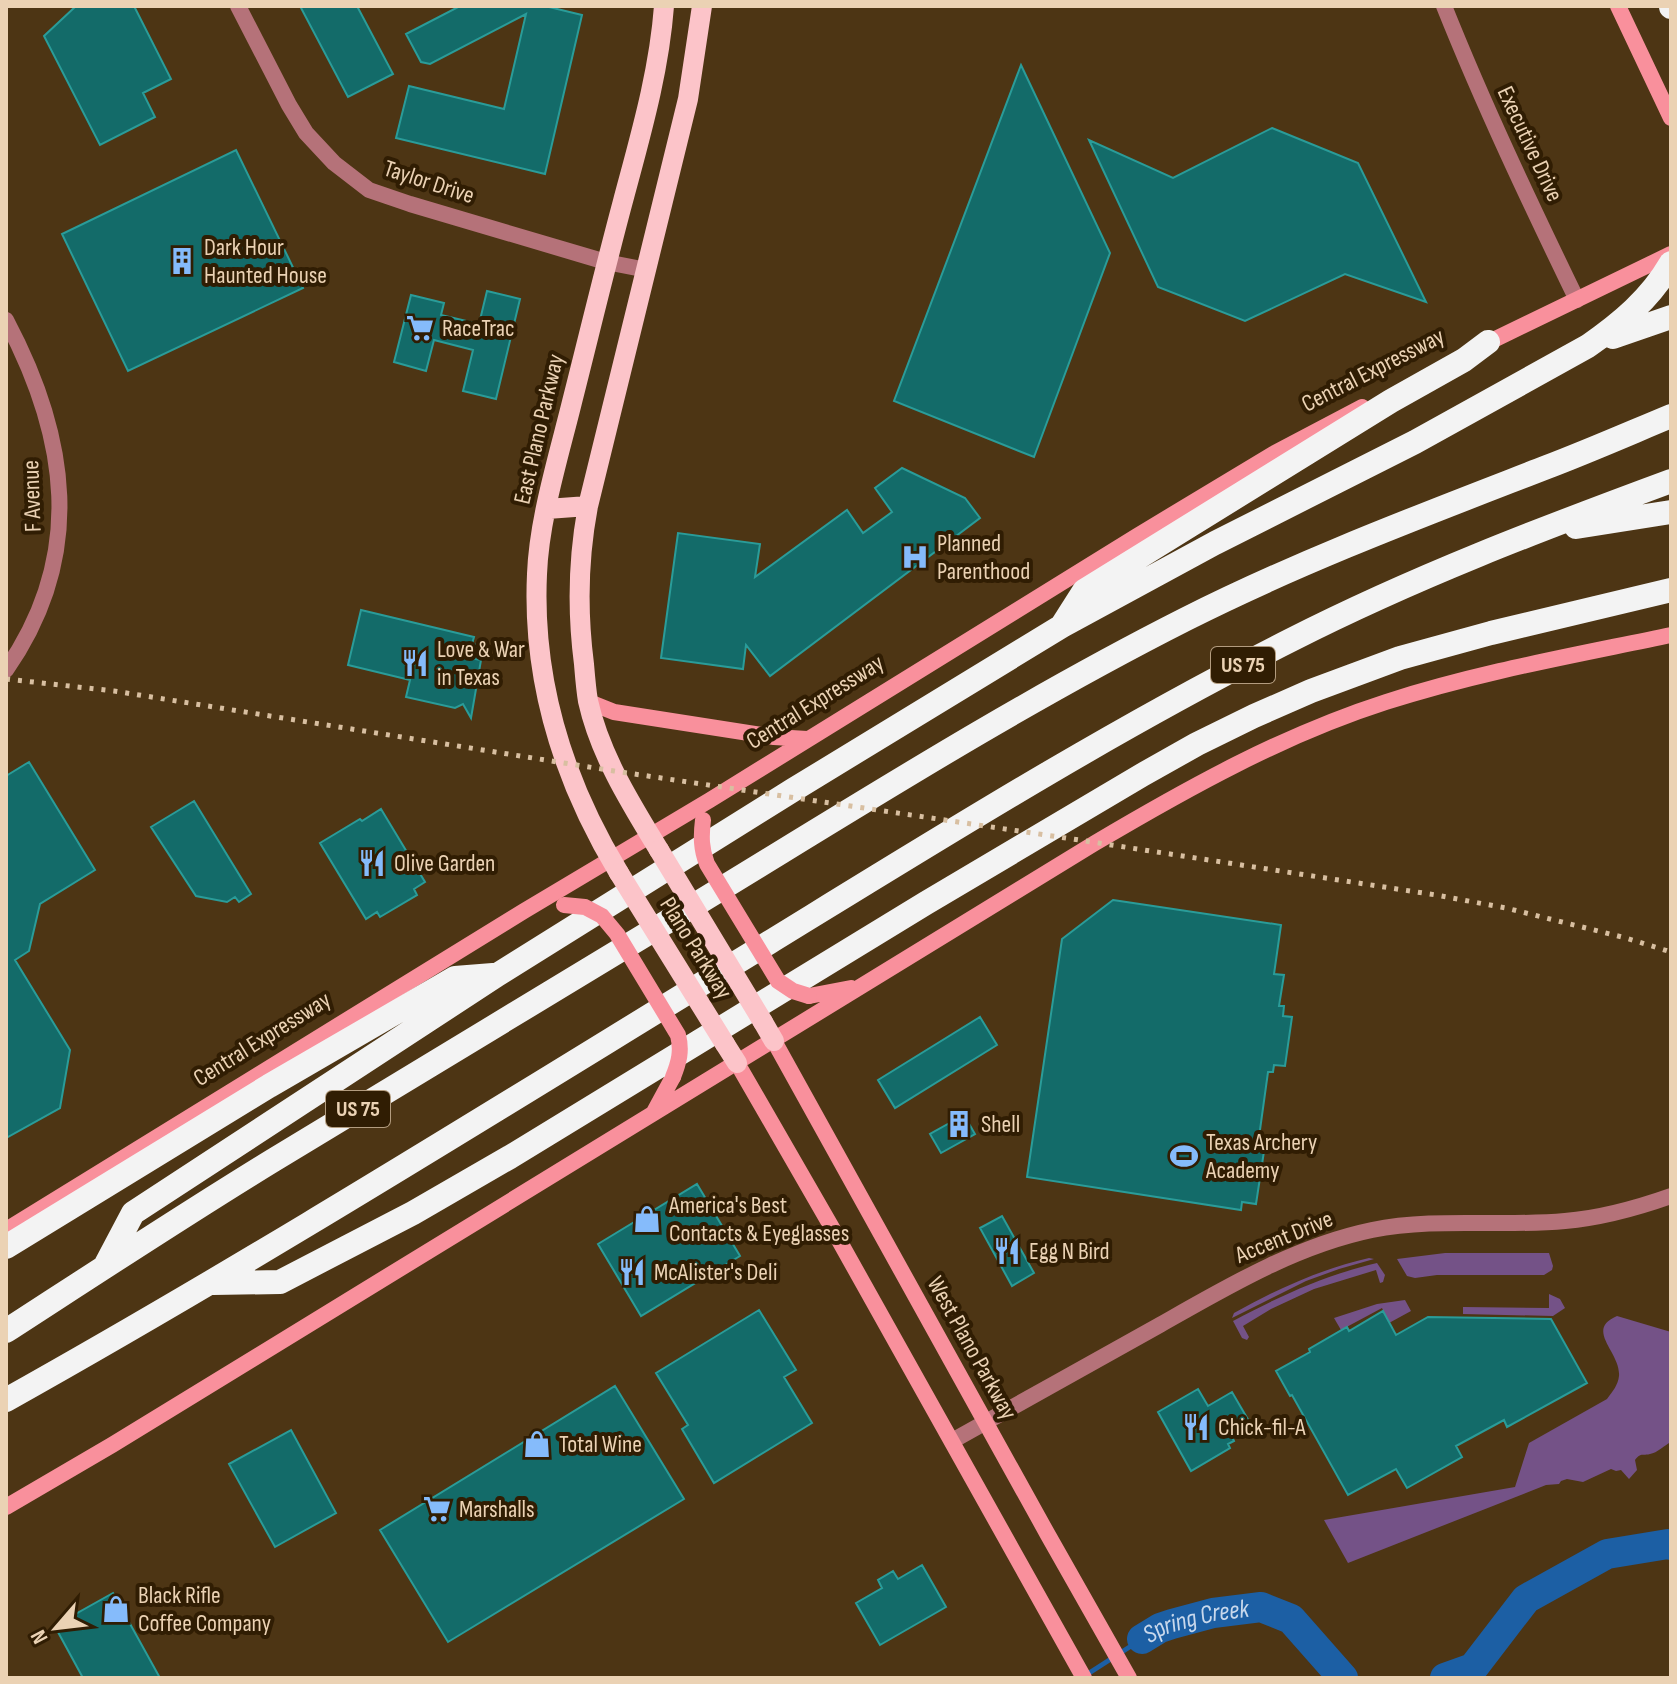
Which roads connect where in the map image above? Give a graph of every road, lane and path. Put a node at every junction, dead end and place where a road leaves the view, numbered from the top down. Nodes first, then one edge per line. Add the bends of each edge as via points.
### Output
1 (238, 6) edge
2 (664, 6) edge
3 (702, 6) edge
4 (1444, 6) edge
5 (1618, 6) edge
6 (1671, 118) edge
7 (1671, 254) edge
8 (606, 262) junction
9 (1671, 263) edge
10 (647, 270) junction
11 (1577, 300) junction
12 (1671, 317) edge
13 (6, 320) edge
14 (1488, 342) junction
15 (1568, 358) junction
16 (1671, 416) edge
17 (1671, 481) edge
18 (588, 506) junction
19 (547, 509) junction
20 (1671, 512) edge
21 (1522, 536) junction
22 (1666, 592) edge
23 (1062, 626) junction
24 (1671, 635) edge
25 (6, 670) edge
26 (589, 702) junction
27 (808, 739) junction
28 (710, 800) junction
29 (655, 843) junction
30 (615, 866) junction
31 (524, 911) junction
32 (497, 975) junction
33 (861, 987) junction
34 (774, 1041) junction
35 (737, 1063) junction
36 (653, 1113) junction
37 (1671, 1196) edge
38 (6, 1230) edge
39 (6, 1247) edge
40 (103, 1268) junction
41 (211, 1283) junction
42 (6, 1331) edge
43 (6, 1400) edge
44 (985, 1423) junction
45 (952, 1441) junction
46 (6, 1507) edge
47 (1084, 1678) edge
48 (1129, 1678) edge

1 - 8 street, Taylor Drive via 306,133 369,190
2 - 8 main road, East Plano Parkway via 651,98
3 - 10 main road via 688,99
4 - 11 street, Executive Drive
5 - 6 main road
7 - 11 main road, Central Expressway
8 - 10 street, Taylor Drive
8 - 19 main road, East Plano Parkway
9 - 15 highway via 1632,313
10 - 18 main road
11 - 14 main road, Central Expressway
12 - 15 highway
13 - 25 street, F Avenue via 50,424 60,523 44,594
14 - 23 highway via 1084,591
14 - 27 main road, Central Expressway via 1273,454
15 - 23 highway
16 - 40 highway, US 75 via 1297,568 1122,652 837,817
17 - 21 highway, US 75
18 - 19 main road
18 - 26 main road via 579,623
19 - 30 main road, East Plano Parkway via 537,573 546,692 565,763
20 - 21 highway
21 - 41 highway, US 75 via 1293,639 1070,760
22 - 41 highway via 1400,658 1239,723 953,887 402,1219 280,1282
23 - 32 highway
24 - 33 main road via 1471,677 1317,727 1156,807
26 - 27 main road via 614,712
26 - 29 main road via 614,771
27 - 28 main road, Central Expressway
28 - 29 main road, Central Expressway
28 - 33 main road, bridge via 702,851 778,981 809,996
29 - 30 main road, Central Expressway
29 - 34 main road, Plano Parkway, bridge
30 - 31 main road, Central Expressway
30 - 35 main road, Plano Parkway, bridge
31 - 36 main road, bridge via 585,907 602,916 617,934 681,1047 673,1077
31 - 38 main road, Central Expressway
32 - 39 highway via 455,978
32 - 40 highway via 133,1213
33 - 34 main road
34 - 35 main road
34 - 44 main road, West Plano Parkway
35 - 36 main road
35 - 45 main road
36 - 46 main road
37 - 44 street, Accent Drive via 1565,1221 1410,1224 1342,1238 1232,1284
40 - 42 highway, US 75
41 - 43 highway, US 75
44 - 45 street, Accent Drive
44 - 48 main road, West Plano Parkway
45 - 47 main road

